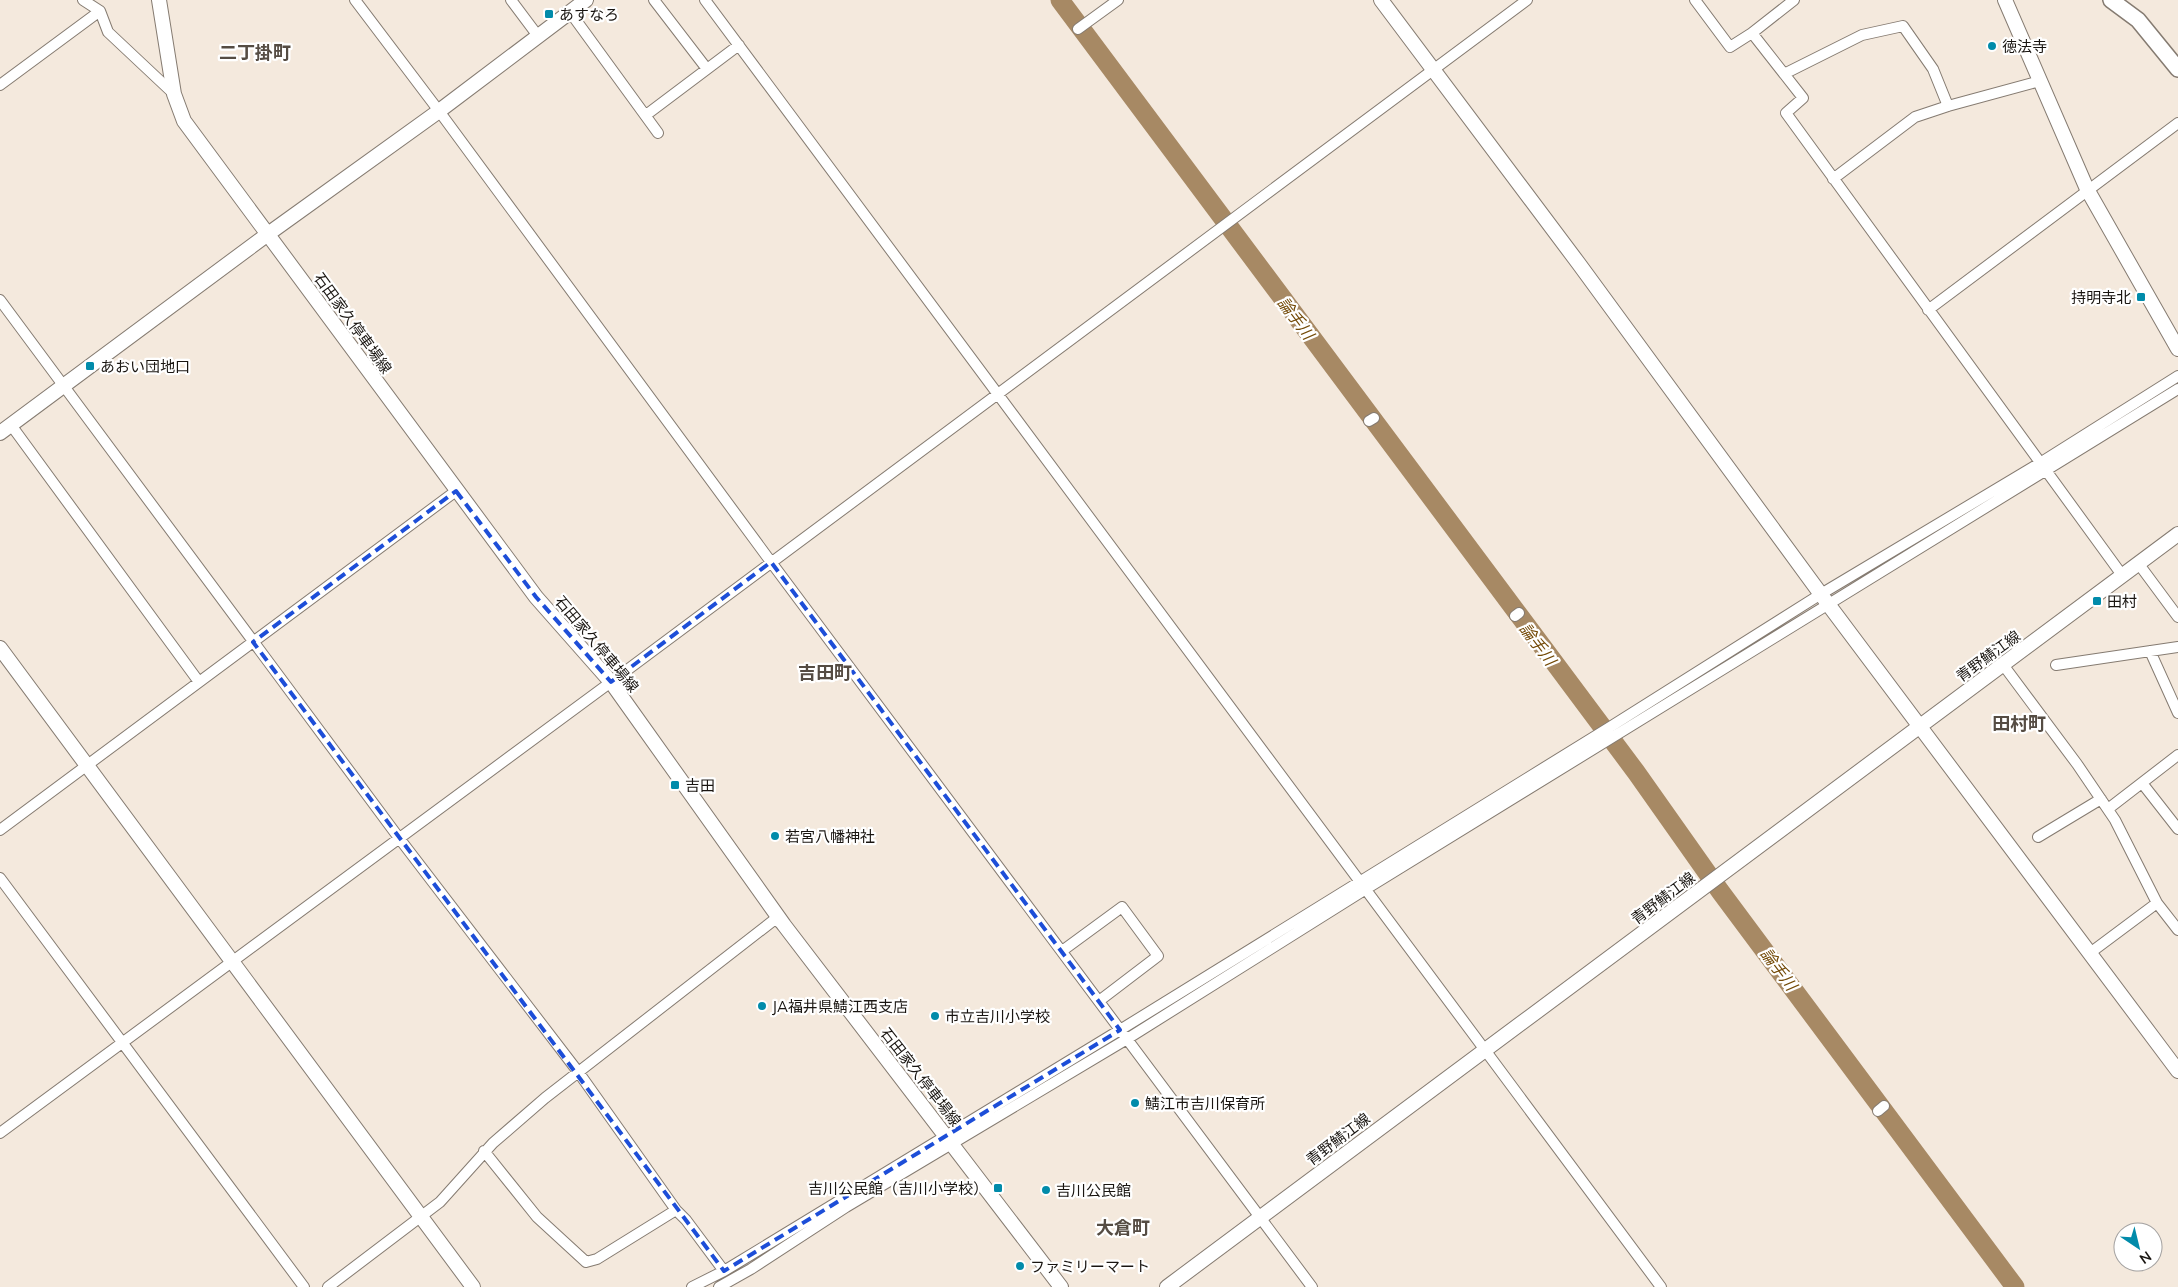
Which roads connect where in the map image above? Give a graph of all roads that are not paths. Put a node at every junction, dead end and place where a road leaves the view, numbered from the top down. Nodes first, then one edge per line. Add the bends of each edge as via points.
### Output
1 (83, 0) edge
2 (159, 0) edge
3 (355, 0) edge
4 (511, 0) edge
5 (586, 0) edge
6 (654, 0) edge
7 (705, 0) edge
8 (1118, 0) edge
9 (1380, 0) edge
10 (1527, 0) edge
11 (1695, 0) edge
12 (1794, 0) edge
13 (2005, 0) edge
14 (2112, 0) edge
15 (100, 11) junction
16 (570, 12) junction
17 (1080, 28) dead end
18 (1752, 33) junction
19 (538, 36) junction
20 (739, 45) junction
21 (707, 69) junction
22 (2178, 69) edge
23 (1433, 71) junction
24 (1784, 74) junction
25 (2040, 81) junction
26 (0, 84) edge
27 (174, 94) junction
28 (1948, 106) junction
29 (439, 111) junction
30 (646, 115) junction
31 (2178, 123) edge
32 (658, 133) dead end
33 (1833, 179) junction
34 (2087, 189) junction
35 (268, 234) junction
36 (0, 300) edge
37 (1928, 310) junction
38 (2178, 349) edge
39 (2178, 376) edge
40 (64, 386) junction
41 (2178, 389) edge
42 (998, 393) junction
43 (6, 429) edge
44 (2043, 467) junction
45 (456, 491) junction
46 (2178, 534) edge
47 (771, 562) junction
48 (2138, 563) junction
49 (2122, 575) junction
50 (1824, 599) junction
51 (2178, 617) edge
52 (253, 642) junction
53 (2178, 647) edge
54 (0, 648) edge
55 (2150, 651) junction
56 (2056, 665) dead end
57 (2004, 666) junction
58 (199, 682) junction
59 (611, 682) junction
60 (2178, 713) edge
61 (1920, 725) junction
62 (2178, 755) edge
63 (87, 764) junction
64 (2142, 783) junction
65 (2101, 798) junction
66 (2108, 809) junction
67 (2178, 829) edge
68 (0, 830) edge
69 (2038, 837) dead end
70 (399, 838) junction
71 (0, 878) edge
72 (1363, 885) junction
73 (2157, 903) junction
74 (784, 925) junction
75 (2178, 930) edge
76 (1062, 951) junction
77 (2090, 953) junction
78 (233, 962) junction
79 (1099, 1001) junction
80 (1120, 1030) junction
81 (1127, 1039) junction
82 (123, 1042) junction
83 (1486, 1051) junction
84 (2178, 1071) edge
85 (579, 1073) junction
86 (0, 1133) edge
87 (950, 1140) junction
88 (484, 1152) junction
89 (676, 1210) junction
90 (421, 1217) junction
91 (1260, 1218) junction
92 (724, 1271) junction
93 (731, 1284) edge
94 (304, 1287) edge
95 (328, 1287) edge
96 (473, 1287) edge
97 (692, 1287) edge
98 (719, 1287) edge
99 (1061, 1287) edge
100 (1167, 1287) edge
101 (1312, 1287) edge
102 (1661, 1287) edge

1 - 15 street
2 - 27 street, 石田家久停車場線
3 - 29 street
4 - 19 street
5 - 16 street
6 - 21 street
7 - 20 street
8 - 17 street
9 - 23 street
10 - 23 street
11 - 18 street via 1730,47
12 - 18 street
13 - 25 street
14 - 22 main road via 2138,20
15 - 26 street
15 - 27 street via 108,32
16 - 19 street
16 - 30 street
18 - 24 street
19 - 29 street
20 - 21 street
20 - 42 street
21 - 30 street
23 - 42 street
23 - 50 street via 1585,272
24 - 28 street via 1862,35 1903,26 1933,69
24 - 33 street via 1803,98 1786,113
25 - 28 street
25 - 34 street
27 - 35 street, 石田家久停車場線 via 184,121
28 - 33 street via 1915,117
29 - 35 street
29 - 47 street
30 - 32 street
31 - 34 street
33 - 37 street
34 - 37 street
34 - 38 street
35 - 40 street
35 - 45 street, 石田家久停車場線
36 - 40 street
37 - 44 street
39 - 44 street
40 - 43 street
40 - 52 street
41 - 44 street
42 - 47 street
42 - 72 street
43 - 58 street
44 - 49 street
44 - 50 street
45 - 52 street
45 - 59 street, 石田家久停車場線 via 536,598
46 - 48 street, 青野鯖江線
47 - 59 street
47 - 76 street
48 - 49 street, 青野鯖江線
48 - 51 street
49 - 57 street, 青野鯖江線
50 - 61 street
50 - 72 street
52 - 58 street
52 - 70 street
53 - 55 street
54 - 63 street
55 - 56 street
55 - 60 street
57 - 61 street, 青野鯖江線
57 - 65 street
58 - 63 street
59 - 70 street
59 - 74 street, 石田家久停車場線
61 - 77 street
61 - 83 street, 青野鯖江線
62 - 64 street
63 - 68 street
63 - 78 street
64 - 66 street
64 - 67 street
65 - 66 street
65 - 69 street
66 - 73 street
70 - 78 street
70 - 85 street
71 - 82 street
72 - 80 street
72 - 81 street
72 - 83 street
73 - 75 street
73 - 77 street
74 - 85 street via 774,920
74 - 87 street, 石田家久停車場線
76 - 79 street
76 - 79 street via 1122,907 1158,956
77 - 84 street
78 - 82 street
78 - 90 street
79 - 80 street
80 - 81 street
80 - 87 street
81 - 87 street
81 - 91 street
82 - 86 street
82 - 94 street
83 - 91 street, 青野鯖江線
83 - 102 street
85 - 88 street via 545,1098
85 - 89 street
87 - 92 street
87 - 93 street
87 - 99 street, 石田家久停車場線
88 - 89 street via 537,1217 586,1262 597,1259
88 - 90 street via 440,1202
89 - 92 street
90 - 95 street
90 - 96 street
91 - 100 street, 青野鯖江線
91 - 101 street
92 - 97 street
93 - 98 street

